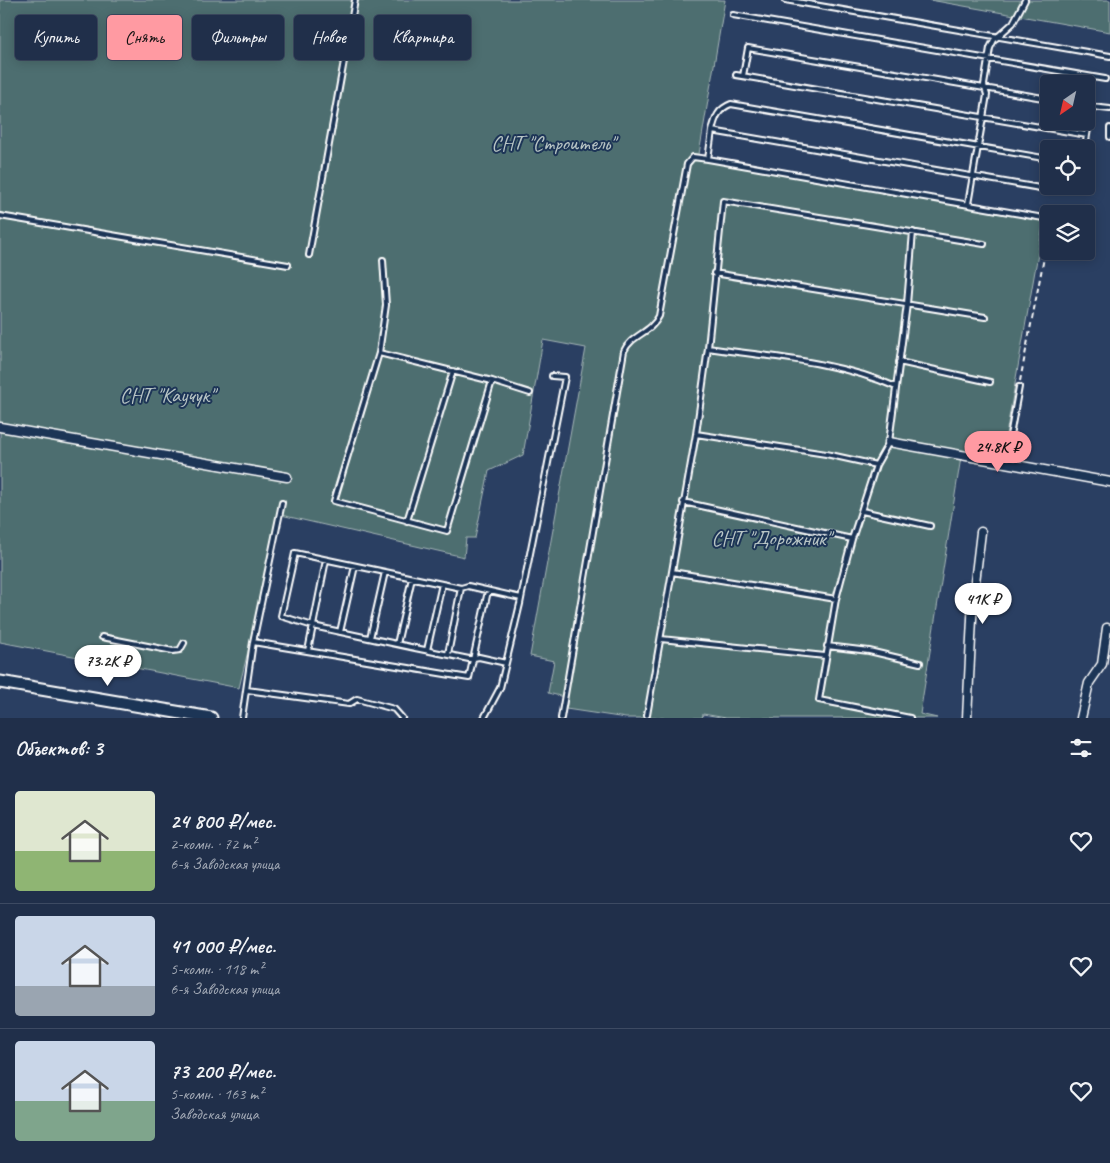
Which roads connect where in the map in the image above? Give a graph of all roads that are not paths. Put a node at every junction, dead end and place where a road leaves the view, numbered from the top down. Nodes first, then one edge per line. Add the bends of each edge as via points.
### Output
1 (355, 0) edge
2 (785, 0) edge
3 (1025, 0) edge
4 (733, 15) dead end
5 (997, 37) junction
6 (1110, 56) edge
7 (989, 59) junction
8 (736, 75) dead end
9 (743, 76) junction
10 (1105, 79) dead end
11 (985, 88) junction
12 (1040, 97) edge
13 (1095, 107) edge
14 (1110, 109) edge
15 (983, 117) junction
16 (1110, 128) edge
17 (1088, 130) edge
18 (712, 132) junction
19 (1087, 135) junction
20 (1110, 137) edge
21 (1086, 140) edge
22 (978, 147) junction
23 (1040, 157) edge
24 (708, 159) junction
25 (973, 176) junction
26 (1040, 188) edge
27 (968, 204) junction
28 (0, 216) edge
29 (1040, 217) edge
30 (913, 232) junction
31 (984, 244) dead end
32 (308, 255) dead end
33 (383, 260) dead end
34 (288, 264) dead end
35 (714, 273) junction
36 (907, 304) junction
37 (984, 317) dead end
38 (708, 348) junction
39 (379, 353) junction
40 (899, 362) junction
41 (453, 372) junction
42 (552, 376) dead end
43 (492, 381) junction
44 (990, 382) dead end
45 (896, 387) junction
46 (1018, 387) road end
47 (530, 392) dead end
48 (0, 427) edge
49 (696, 434) junction
50 (889, 442) junction
51 (1004, 463) junction
52 (876, 465) junction
53 (287, 477) dead end
54 (1110, 482) edge
55 (683, 502) junction
56 (282, 503) dead end
57 (862, 510) junction
58 (407, 521) junction
59 (930, 526) dead end
60 (981, 532) dead end
61 (852, 539) junction
62 (326, 560) junction
63 (355, 566) junction
64 (384, 572) junction
65 (672, 572) junction
66 (412, 578) junction
67 (442, 584) junction
68 (462, 588) junction
69 (488, 591) junction
70 (521, 598) junction
71 (836, 599) junction
72 (313, 626) junction
73 (1107, 628) dead end
74 (340, 632) junction
75 (102, 637) dead end
76 (370, 638) junction
77 (661, 639) junction
78 (254, 642) junction
79 (184, 643) dead end
80 (397, 644) junction
81 (827, 646) junction
82 (427, 650) junction
83 (308, 651) junction
84 (448, 654) junction
85 (825, 656) junction
86 (473, 658) junction
87 (506, 663) junction
88 (920, 663) dead end
89 (0, 683) edge
90 (247, 690) junction
91 (647, 715) dead end
92 (211, 718) edge
93 (242, 718) edge
94 (402, 718) edge
95 (484, 718) edge
96 (561, 718) edge
97 (910, 718) edge
98 (967, 718) edge
99 (1081, 718) edge

1 - 32 lane
2 - 5 lane
3 - 5 lane via 1013,23
4 - 7 lane
5 - 6 lane
5 - 7 lane via 990,48
7 - 10 lane
7 - 11 lane
8 - 9 lane
9 - 11 lane via 748,48
9 - 15 lane
11 - 12 lane
11 - 15 lane
13 - 14 lane
15 - 19 lane
15 - 22 lane
16 - 20 lane
17 - 19 lane
18 - 22 lane via 718,112 731,104
18 - 24 lane
18 - 25 lane
19 - 21 lane
22 - 23 lane
22 - 25 lane
24 - 27 lane
24 - 96 lane via 693,157 687,164 658,317 651,329 628,342 624,351
25 - 26 lane
25 - 27 lane
27 - 29 lane
28 - 34 lane
30 - 31 lane
30 - 35 lane via 723,201
30 - 36 lane
33 - 39 lane via 386,305
35 - 36 lane
35 - 38 lane
36 - 37 lane
36 - 40 lane
38 - 45 lane via 806,362 876,378
38 - 49 lane
39 - 41 lane
39 - 58 lane via 334,501
40 - 44 lane
40 - 45 lane
41 - 43 lane
41 - 58 lane
42 - 70 lane via 564,377
43 - 47 lane
43 - 58 lane via 447,531
45 - 50 lane
46 - 51 lane
48 - 53 street
49 - 52 lane
49 - 55 lane
50 - 51 street
50 - 52 lane
51 - 54 street
52 - 57 lane
55 - 61 lane
55 - 65 lane
56 - 78 lane
57 - 59 lane
57 - 61 lane
60 - 98 street via 973,599
61 - 71 lane
62 - 63 lane
62 - 72 lane
62 - 72 lane via 295,553 281,616
63 - 64 lane
63 - 74 lane
64 - 66 lane
64 - 76 lane
65 - 71 lane
65 - 77 lane
66 - 67 lane
66 - 80 lane
67 - 68 lane
67 - 82 lane
68 - 69 lane via 468,586
68 - 84 lane
69 - 70 lane
69 - 86 lane
70 - 87 lane
71 - 81 lane
72 - 74 lane
72 - 83 lane
73 - 99 street via 1102,664 1089,683
74 - 76 lane
75 - 79 lane via 173,651 180,650
76 - 80 lane
77 - 85 lane
77 - 91 lane
78 - 83 lane
78 - 90 lane
80 - 82 lane
81 - 85 lane
81 - 88 lane
82 - 84 lane
83 - 86 lane via 469,678
84 - 86 lane
85 - 97 lane via 819,700
86 - 87 lane
87 - 95 lane via 500,688
89 - 92 main road
90 - 93 lane
90 - 94 lane via 349,704 357,699 394,709

